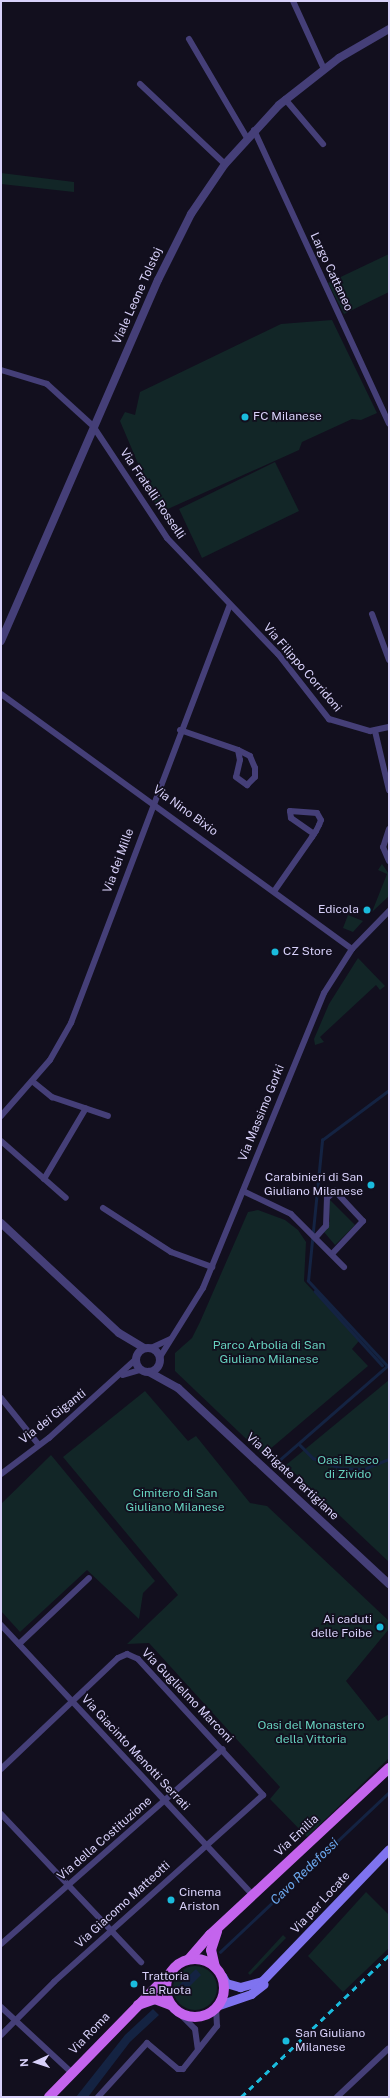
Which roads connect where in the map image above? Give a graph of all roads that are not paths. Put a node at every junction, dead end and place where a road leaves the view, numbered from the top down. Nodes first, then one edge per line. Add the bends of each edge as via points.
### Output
1 (293, 1) edge
2 (389, 29) edge
3 (189, 39) dead end
4 (324, 69) junction
5 (140, 84) dead end
6 (285, 99) junction
7 (254, 130) junction
8 (247, 138) junction
9 (323, 144) dead end
10 (225, 164) junction
11 (1, 370) edge
12 (389, 423) edge
13 (93, 426) junction
14 (230, 605) junction
15 (372, 614) dead end
16 (1, 641) edge
17 (389, 660) edge
18 (1, 694) edge
19 (389, 726) edge
20 (180, 730) junction
21 (375, 731) junction
22 (238, 750) junction
23 (389, 790) edge
24 (153, 801) junction
25 (389, 829) edge
26 (314, 834) junction
27 (389, 861) edge
28 (275, 890) junction
29 (389, 911) edge
30 (352, 949) junction
31 (32, 1081) junction
32 (1, 1106) edge
33 (86, 1108) junction
34 (6, 1110) junction
35 (1, 1116) edge
36 (108, 1116) dead end
37 (1, 1141) edge
38 (44, 1178) junction
39 (243, 1191) junction
40 (66, 1198) dead end
41 (103, 1208) dead end
42 (1, 1223) edge
43 (316, 1237) junction
44 (332, 1254) junction
45 (212, 1267) junction
46 (344, 1267) dead end
47 (119, 1333) junction
48 (174, 1335) junction
49 (148, 1348) junction
50 (135, 1359) junction
51 (159, 1360) junction
52 (139, 1370) junction
53 (149, 1372) junction
54 (118, 1378) junction
55 (178, 1388) junction
56 (1, 1398) edge
57 (38, 1444) junction
58 (1, 1474) edge
59 (89, 1578) dead end
60 (389, 1584) edge
61 (1, 1624) edge
62 (19, 1644) junction
63 (71, 1700) junction
64 (223, 1749) junction
65 (389, 1768) edge
66 (1, 1769) edge
67 (263, 1795) joint
68 (166, 1802) junction
69 (1, 1814) edge
70 (206, 1847) junction
71 (389, 1849) edge
72 (68, 1886) junction
73 (253, 1895) junction
74 (223, 1923) junction
75 (110, 1932) junction
76 (1, 1944) edge
77 (189, 1960) junction
78 (141, 1962) dead end
79 (215, 1967) junction
80 (171, 1972) junction
81 (271, 1974) junction
82 (222, 1976) junction
83 (1, 2007) edge
84 (135, 2007) junction
85 (174, 2007) junction
86 (218, 2007) junction
87 (15, 2020) junction
88 (1, 2035) edge
89 (389, 2048) edge
90 (198, 2051) junction
91 (72, 2073) junction
92 (49, 2097) edge
93 (98, 2097) edge
94 (337, 2097) edge

1 - 4 street
2 - 4 street, Viale Leone Tolstoj
3 - 8 street
4 - 6 street, Viale Leone Tolstoj
5 - 10 street
6 - 7 street, Viale Leone Tolstoj
6 - 9 street
7 - 8 street, Viale Leone Tolstoj
7 - 12 street, Largo Cattaneo
8 - 10 street, Viale Leone Tolstoj
10 - 13 street, Viale Leone Tolstoj via 177,239
11 - 13 street, Via Fratelli Rosselli via 46,384
13 - 14 street, Via Fratelli Rosselli via 164,534
13 - 16 street, Viale Leone Tolstoj
14 - 20 street, Via dei Mille
14 - 21 street, Via Filippo Corridoni via 282,658 332,721
15 - 17 street
18 - 24 street, Via Nino Bixio
19 - 21 street
20 - 22 street
20 - 24 street, Via dei Mille
21 - 23 street
22 - 22 street via 240,762 236,777 247,784 255,777 255,768 250,756
24 - 28 street, Via Nino Bixio
24 - 31 street, Via dei Mille via 71,1023 53,1055
25 - 27 street via 383,847
26 - 26 street via 321,820 320,814 290,811 290,818
26 - 28 street
28 - 30 street, Via Nino Bixio
29 - 30 street, Via Massimo Gorki
30 - 39 street, Via Massimo Gorki via 315,1011
31 - 33 street via 52,1097
31 - 34 street, Via dei Mille
32 - 34 street
33 - 36 street
33 - 38 street
34 - 35 street, Via dei Mille
37 - 38 street
38 - 40 street
39 - 43 street via 283,1208
39 - 45 street, Via Massimo Gorki
41 - 45 street via 171,1252
42 - 47 street
43 - 44 street
43 - 44 street via 326,1226 327,1198 335,1191 364,1221
44 - 46 street
45 - 48 street, Via Massimo Gorki via 196,1302
47 - 49 street
47 - 50 street
48 - 49 street, Via Massimo Gorki
48 - 51 street, Via Massimo Gorki
49 - 50 street
49 - 51 street, Via Brigate Partigiane
50 - 52 street
50 - 54 street, Via dei Giganti
51 - 53 street
51 - 55 street, Via Brigate Partigiane
52 - 53 street, Via Brigate Partigiane
52 - 54 street, Via dei Giganti
53 - 55 street, Via Brigate Partigiane
54 - 57 street, Via dei Giganti
55 - 60 street, Via Brigate Partigiane
56 - 57 street
57 - 58 street, Via dei Giganti
59 - 62 street
61 - 62 street, Via Giacinto Menotti Serrati
62 - 63 street, Via Giacinto Menotti Serrati
63 - 64 street, Via Guglielmo Marconi via 118,1658 130,1654
63 - 66 street, Via Guglielmo Marconi
63 - 68 street, Via Giacinto Menotti Serrati
64 - 67 street, Via Guglielmo Marconi
64 - 68 street, Via della Costituzione
65 - 73 main road, Via Emilia
67 - 70 street, Via Giacomo Matteotti
68 - 70 street, Via Giacinto Menotti Serrati
68 - 72 street, Via della Costituzione
69 - 72 street
70 - 73 street, Via Giacinto Menotti Serrati
70 - 75 street, Via Giacomo Matteotti
71 - 81 main road, Via per Locate
72 - 75 street
72 - 76 street, Via della Costituzione
73 - 74 main road, Via Emilia
74 - 77 main road, Via Emilia
74 - 79 main road, Via Emilia via 211,1944
75 - 78 street
75 - 87 street, Via Giacomo Matteotti
77 - 79 main road via 203,1960
77 - 80 main road
79 - 82 main road
80 - 84 main road, Via Roma
80 - 85 main road via 166,1988
81 - 82 main road, Via per Locate via 245,1988 231,1985
81 - 86 main road, Via per Locate via 255,1992
82 - 86 main road via 224,1992
83 - 87 street
84 - 85 main road, Via Roma via 152,2000
84 - 91 main road, Via Roma
85 - 86 main road via 196,2017
85 - 90 street via 195,2029
86 - 90 street via 217,2026
87 - 88 street, Via Giacomo Matteotti
87 - 91 street
89 - 94 street
90 - 93 street via 180,2070 147,2043
91 - 92 main road, Via Roma

